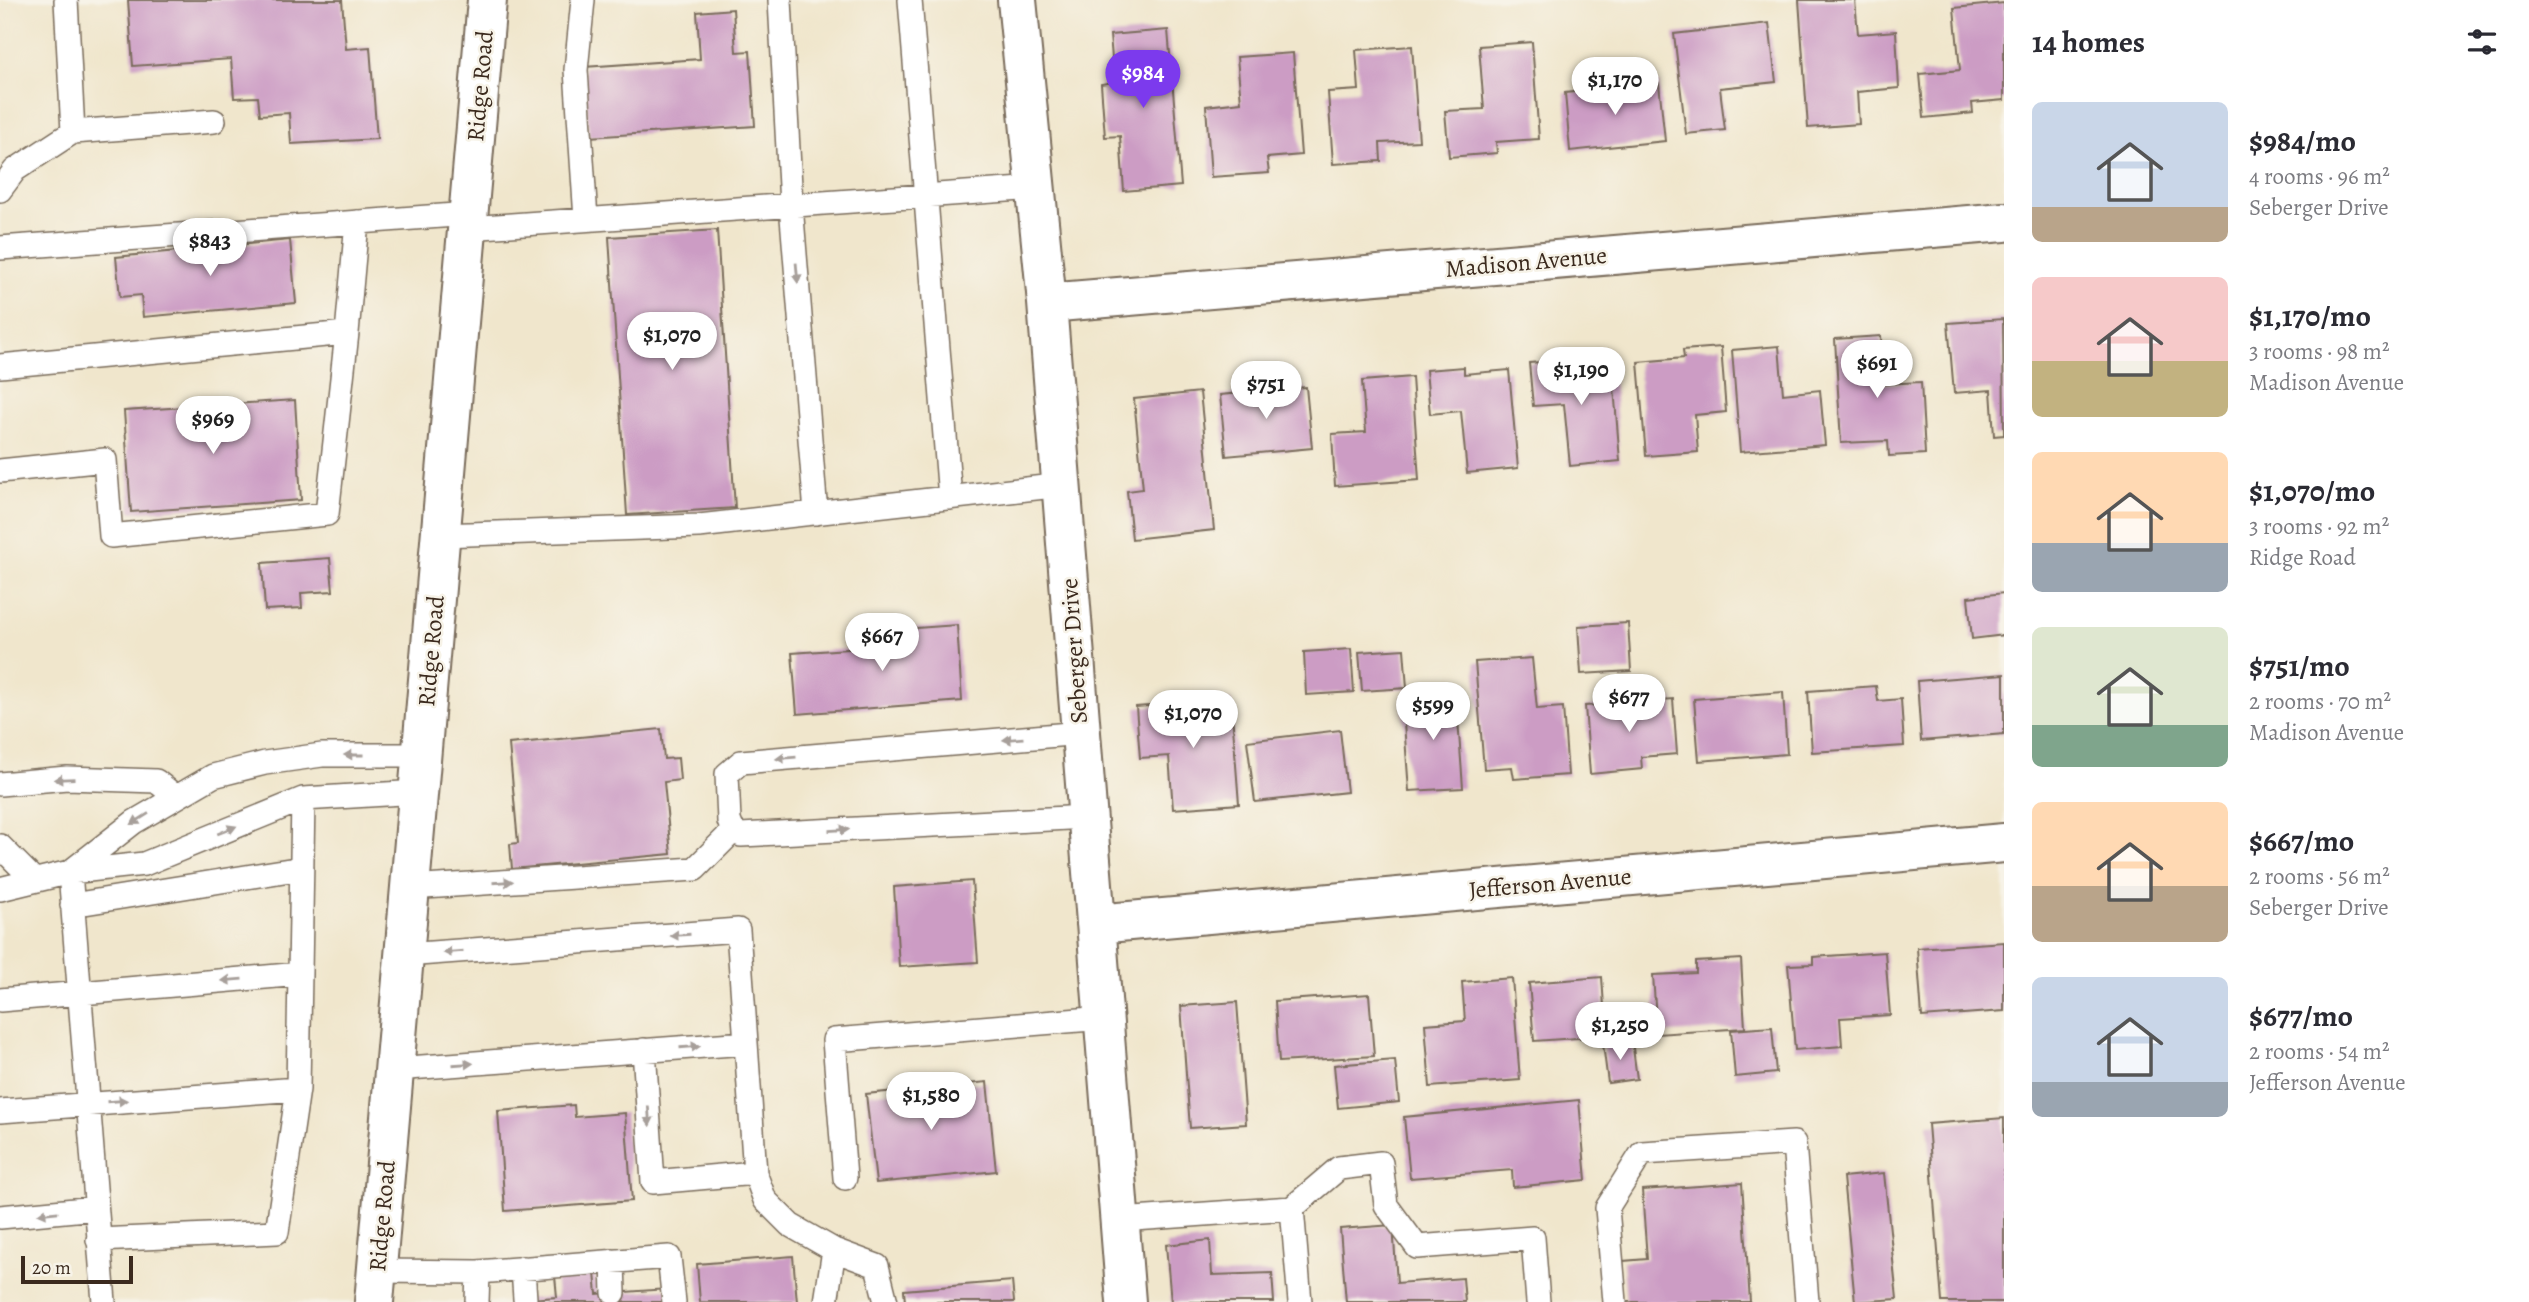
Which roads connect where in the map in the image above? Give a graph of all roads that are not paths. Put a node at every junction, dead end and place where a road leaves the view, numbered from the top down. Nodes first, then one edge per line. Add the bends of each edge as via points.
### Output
1 (65, 0) edge
2 (487, 0) edge
3 (583, 0) edge
4 (780, 0) edge
5 (910, 0) edge
6 (1017, 0) edge
7 (214, 121) dead end
8 (72, 132) junction
9 (1036, 188) junction
10 (0, 190) edge
11 (926, 196) junction
12 (791, 205) junction
13 (586, 219) junction
14 (469, 221) junction
15 (357, 222) junction
16 (2004, 222) edge
17 (0, 248) edge
18 (1047, 303) junction
19 (347, 333) junction
20 (0, 366) edge
21 (0, 471) edge
22 (1062, 485) junction
23 (950, 498) junction
24 (816, 513) junction
25 (441, 535) junction
26 (1081, 733) junction
27 (420, 773) junction
28 (0, 784) edge
29 (176, 797) junction
30 (303, 799) junction
31 (1087, 817) junction
32 (733, 831) junction
33 (2004, 843) edge
34 (0, 846) edge
35 (302, 868) junction
36 (70, 872) junction
37 (34, 880) junction
38 (410, 888) junction
39 (0, 889) edge
40 (72, 905) junction
41 (1096, 923) junction
42 (405, 955) junction
43 (300, 974) junction
44 (79, 993) junction
45 (0, 1000) edge
46 (1104, 1018) junction
47 (746, 1043) junction
48 (644, 1050) junction
49 (395, 1069) junction
50 (298, 1089) junction
51 (88, 1103) junction
52 (0, 1111) edge
53 (755, 1173) junction
54 (845, 1178) dead end
55 (96, 1208) junction
56 (1292, 1208) junction
57 (0, 1217) edge
58 (1120, 1220) junction
59 (98, 1240) junction
60 (834, 1250) junction
61 (613, 1261) junction
62 (523, 1268) junction
63 (478, 1272) junction
64 (376, 1286) edge
65 (614, 1293) dead end
66 (525, 1299) dead end
67 (104, 1302) edge
68 (477, 1302) edge
69 (674, 1302) edge
70 (827, 1302) edge
71 (886, 1302) edge
72 (1126, 1302) edge
73 (1300, 1302) edge
74 (1538, 1302) edge
75 (1615, 1302) edge
76 (1807, 1302) edge

1 - 8 lane
2 - 14 street, Ridge Road
3 - 13 lane via 576,71
4 - 12 lane
5 - 11 lane
6 - 9 street, Seberger Drive
7 - 8 lane
8 - 10 lane via 15,170
9 - 11 lane
9 - 18 street, Seberger Drive
11 - 12 lane
11 - 23 lane
12 - 13 lane
12 -> 24 lane
13 - 14 lane
14 - 15 lane
14 - 25 street, Ridge Road
15 - 17 lane
15 - 19 lane
16 - 18 street, Madison Avenue
18 - 22 street, Seberger Drive
19 - 20 lane
19 - 21 lane via 327,514 111,536 105,460
22 - 23 lane
22 - 26 street, Seberger Drive
23 - 24 lane
24 - 25 lane via 699,526
25 - 27 street, Ridge Road
26 - 31 street, Seberger Drive
26 -> 32 lane via 741,762 727,774
27 -> 29 lane via 322,755 265,762 213,776
27 - 30 lane
27 - 38 street, Ridge Road
29 -> 28 lane via 156,781 67,778
29 -> 36 lane via 134,822
30 - 35 lane
36 -> 30 lane via 144,864
32 -> 31 lane via 741,835
31 - 41 street, Seberger Drive
38 -> 32 lane via 695,869
33 - 41 street, Jefferson Avenue
34 - 37 lane
35 - 40 lane
35 - 43 lane
36 - 37 lane
36 - 40 lane
37 - 39 lane
38 - 42 street, Ridge Road
40 - 44 lane
41 - 46 street, Seberger Drive
47 -> 42 lane via 738,930
42 - 49 street, Ridge Road
43 -> 44 lane
43 - 50 lane
44 - 45 lane
44 - 51 lane
46 - 54 lane via 834,1040
46 - 58 street, Seberger Drive
48 -> 47 lane
47 - 53 lane
49 -> 48 lane
48 -> 53 lane via 653,1182
49 - 64 street, Ridge Road
51 -> 50 lane
50 - 59 lane via 277,1232
51 - 52 lane
51 - 55 lane
53 - 60 lane via 765,1200 790,1225
55 -> 57 lane
55 - 59 lane
56 - 58 lane
56 - 73 lane
56 - 74 lane via 1339,1168 1381,1163 1386,1205 1418,1247 1533,1238
58 - 72 street, Seberger Drive
59 - 67 lane
60 - 70 lane
60 - 71 lane via 877,1266
61 - 62 lane
61 - 65 lane
61 - 69 lane via 669,1257
62 - 63 lane
62 - 66 lane
63 - 64 lane
63 - 68 lane
75 - 76 lane via 1607,1208 1643,1153 1794,1143

